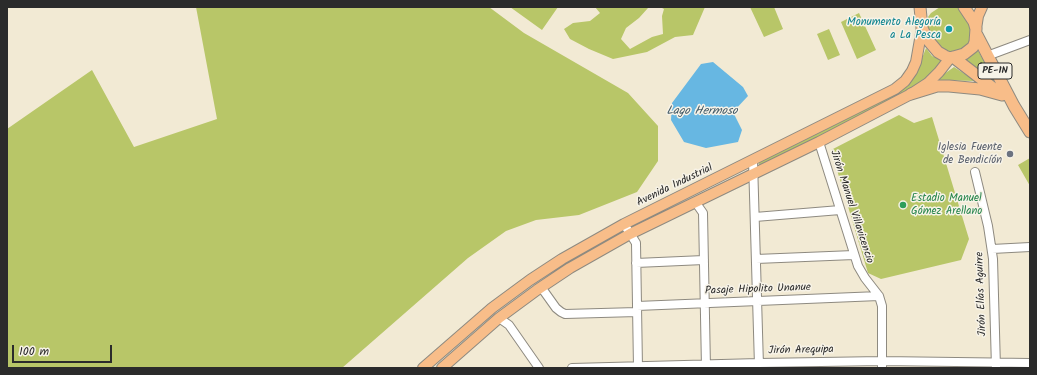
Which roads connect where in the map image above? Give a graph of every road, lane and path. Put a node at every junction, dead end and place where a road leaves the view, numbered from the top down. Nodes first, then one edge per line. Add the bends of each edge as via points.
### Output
1 (920, 7) edge
2 (928, 7) edge
3 (964, 7) edge
4 (982, 7) edge
5 (922, 24) junction
6 (976, 32) junction
7 (1030, 40) edge
8 (987, 56) junction
9 (952, 58) junction
10 (911, 94) junction
11 (1002, 95) junction
12 (1014, 106) junction
13 (1029, 130) edge
14 (819, 142) junction
15 (753, 161) junction
16 (975, 172) dead end
17 (753, 174) junction
18 (696, 203) junction
19 (840, 210) junction
20 (755, 217) junction
21 (624, 224) junction
22 (630, 234) junction
23 (1030, 248) edge
24 (992, 249) junction
25 (854, 254) junction
26 (756, 259) junction
27 (704, 260) junction
28 (636, 263) junction
29 (541, 287) junction
30 (879, 296) junction
31 (757, 301) junction
32 (704, 304) junction
33 (637, 309) junction
34 (499, 318) junction
35 (1030, 363) edge
36 (759, 365) edge
37 (882, 365) edge
38 (996, 365) edge
39 (706, 366) edge
40 (638, 367) edge
41 (423, 368) edge
42 (442, 368) edge
43 (539, 368) edge
44 (572, 368) edge

1 - 5 highway, PE-1N
2 - 5 highway via 923,14
3 - 6 highway, PE-1N
4 - 6 main road
5 - 9 highway, PE-1N via 932,47
5 - 15 main road, Avenida Industrial via 919,52 914,66 905,81 895,90
6 - 8 highway, PE-1N
6 - 9 highway, PE-1N via 975,42 969,51
7 - 8 street
8 - 12 highway, PE-1N
9 - 10 main road via 928,83
9 - 11 highway, PE-1N
10 - 11 highway via 937,86 948,86
10 - 14 main road
11 - 12 highway, PE-1N
12 - 13 highway, PE-1N
14 - 17 main road
14 - 19 street, Jirón Manuel Villavicencio
15 - 17 street
15 - 21 main road, Avenida Industrial
16 - 24 street, Jirón Elías Aguirre
17 - 18 main road
17 - 20 street
18 - 22 main road
18 - 27 street via 703,213
19 - 20 street
19 - 25 street, Jirón Manuel Villavicencio
20 - 26 street
21 - 22 street
21 - 41 main road, Avenida Industrial via 530,280 492,308
22 - 28 street via 636,243
22 - 29 main road
23 - 24 street
24 - 38 street, Jirón Elías Aguirre
25 - 26 street
25 - 30 street, Jirón Manuel Villavicencio via 865,278
26 - 31 street
27 - 28 street
27 - 32 street
28 - 33 street
29 - 33 street, Pasaje Hipolito Unanue via 556,308 565,314
29 - 34 main road
30 - 31 street, Pasaje Hipolito Unanue
30 - 37 street, Jirón Manuel Villavicencio via 882,306
31 - 32 street, Pasaje Hipolito Unanue
31 - 36 street
32 - 33 street, Pasaje Hipolito Unanue
32 - 39 street
33 - 40 street
34 - 42 main road
34 - 43 street via 509,324
35 - 38 street, Jirón Arequipa
36 - 37 street, Jirón Arequipa
36 - 39 street, Jirón Arequipa
37 - 38 street, Jirón Arequipa
39 - 40 street, Jirón Arequipa
40 - 44 street, Jirón Arequipa

